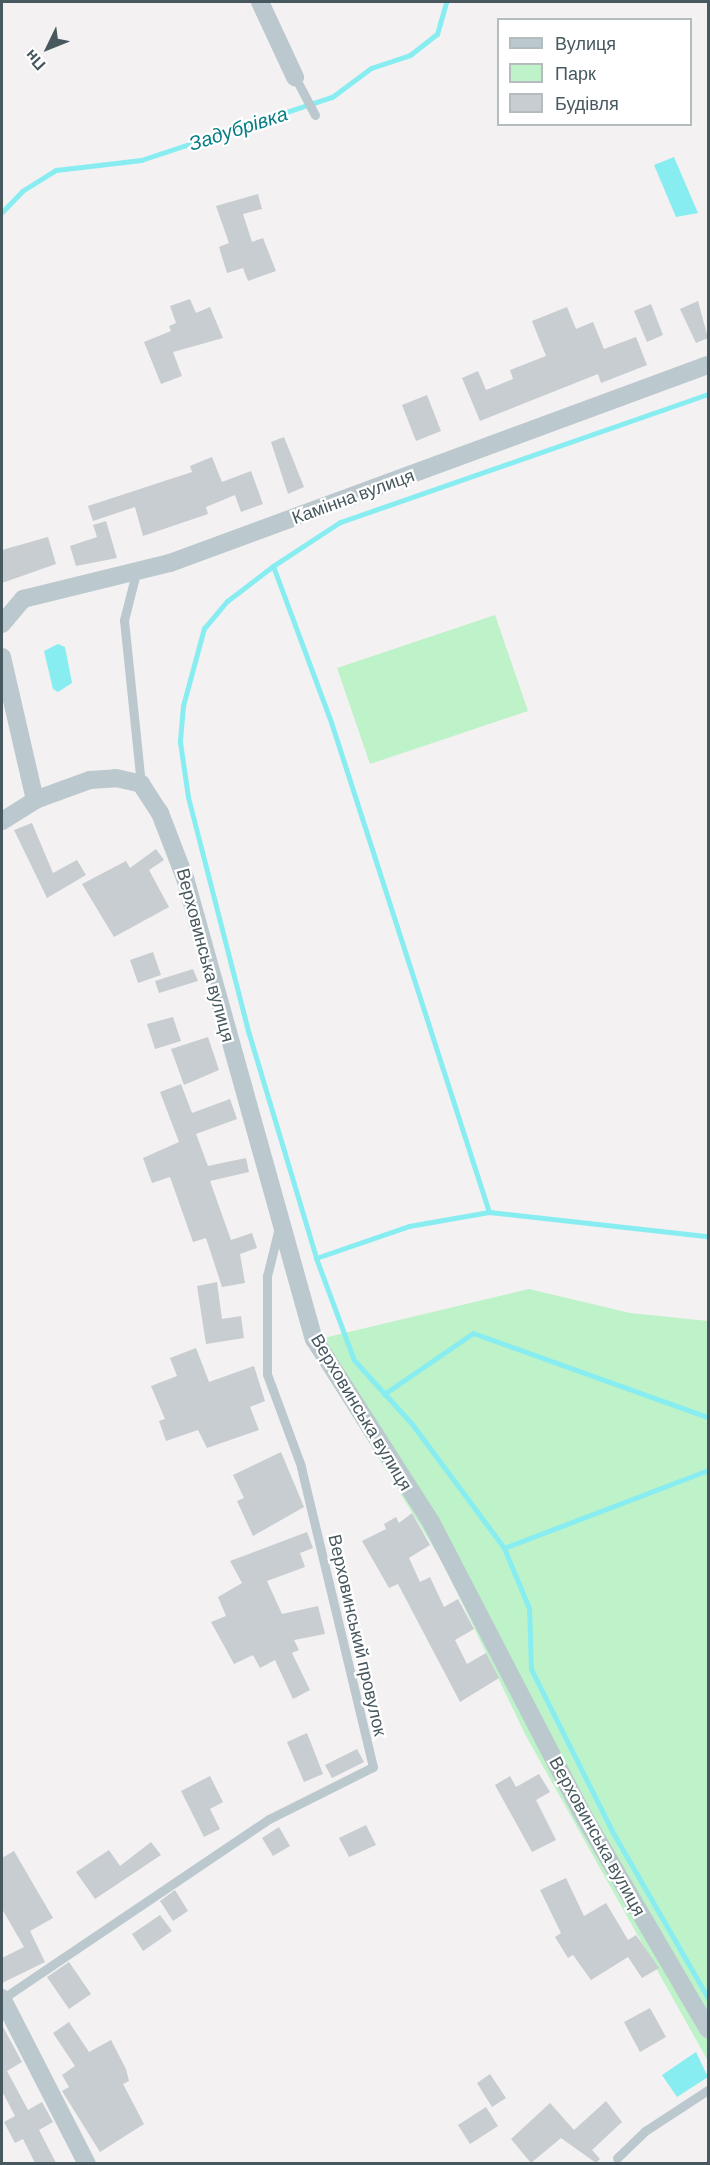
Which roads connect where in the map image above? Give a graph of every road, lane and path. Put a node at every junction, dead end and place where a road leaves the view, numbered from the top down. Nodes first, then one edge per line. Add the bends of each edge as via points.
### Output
1 (260, 2) edge
2 (295, 78) joint
3 (315, 115) dead end
4 (708, 365) edge
5 (136, 573) junction
6 (2, 624) edge
7 (2, 657) edge
8 (141, 784) junction
9 (35, 800) junction
10 (2, 821) edge
11 (280, 1225) junction
12 (2, 1998) edge
13 (708, 2029) edge
14 (708, 2090) edge
15 (616, 2158) dead end
16 (87, 2163) edge

1 - 2 street
2 - 3 lane
4 - 5 street, Камінна вулиця
5 - 6 street, Камінна вулиця via 23,599
5 - 8 lane via 124,620
7 - 9 street
8 - 9 street via 90,780
8 - 11 street, Верховинська вулиця via 160,813 185,878
9 - 10 street
11 - 12 lane, Верховинський провулок via 267,1276 267,1374 301,1466 373,1767 269,1819
11 - 13 street, Верховинська вулиця via 314,1339 431,1522 580,1810
12 - 16 street
14 - 15 lane via 645,2131

